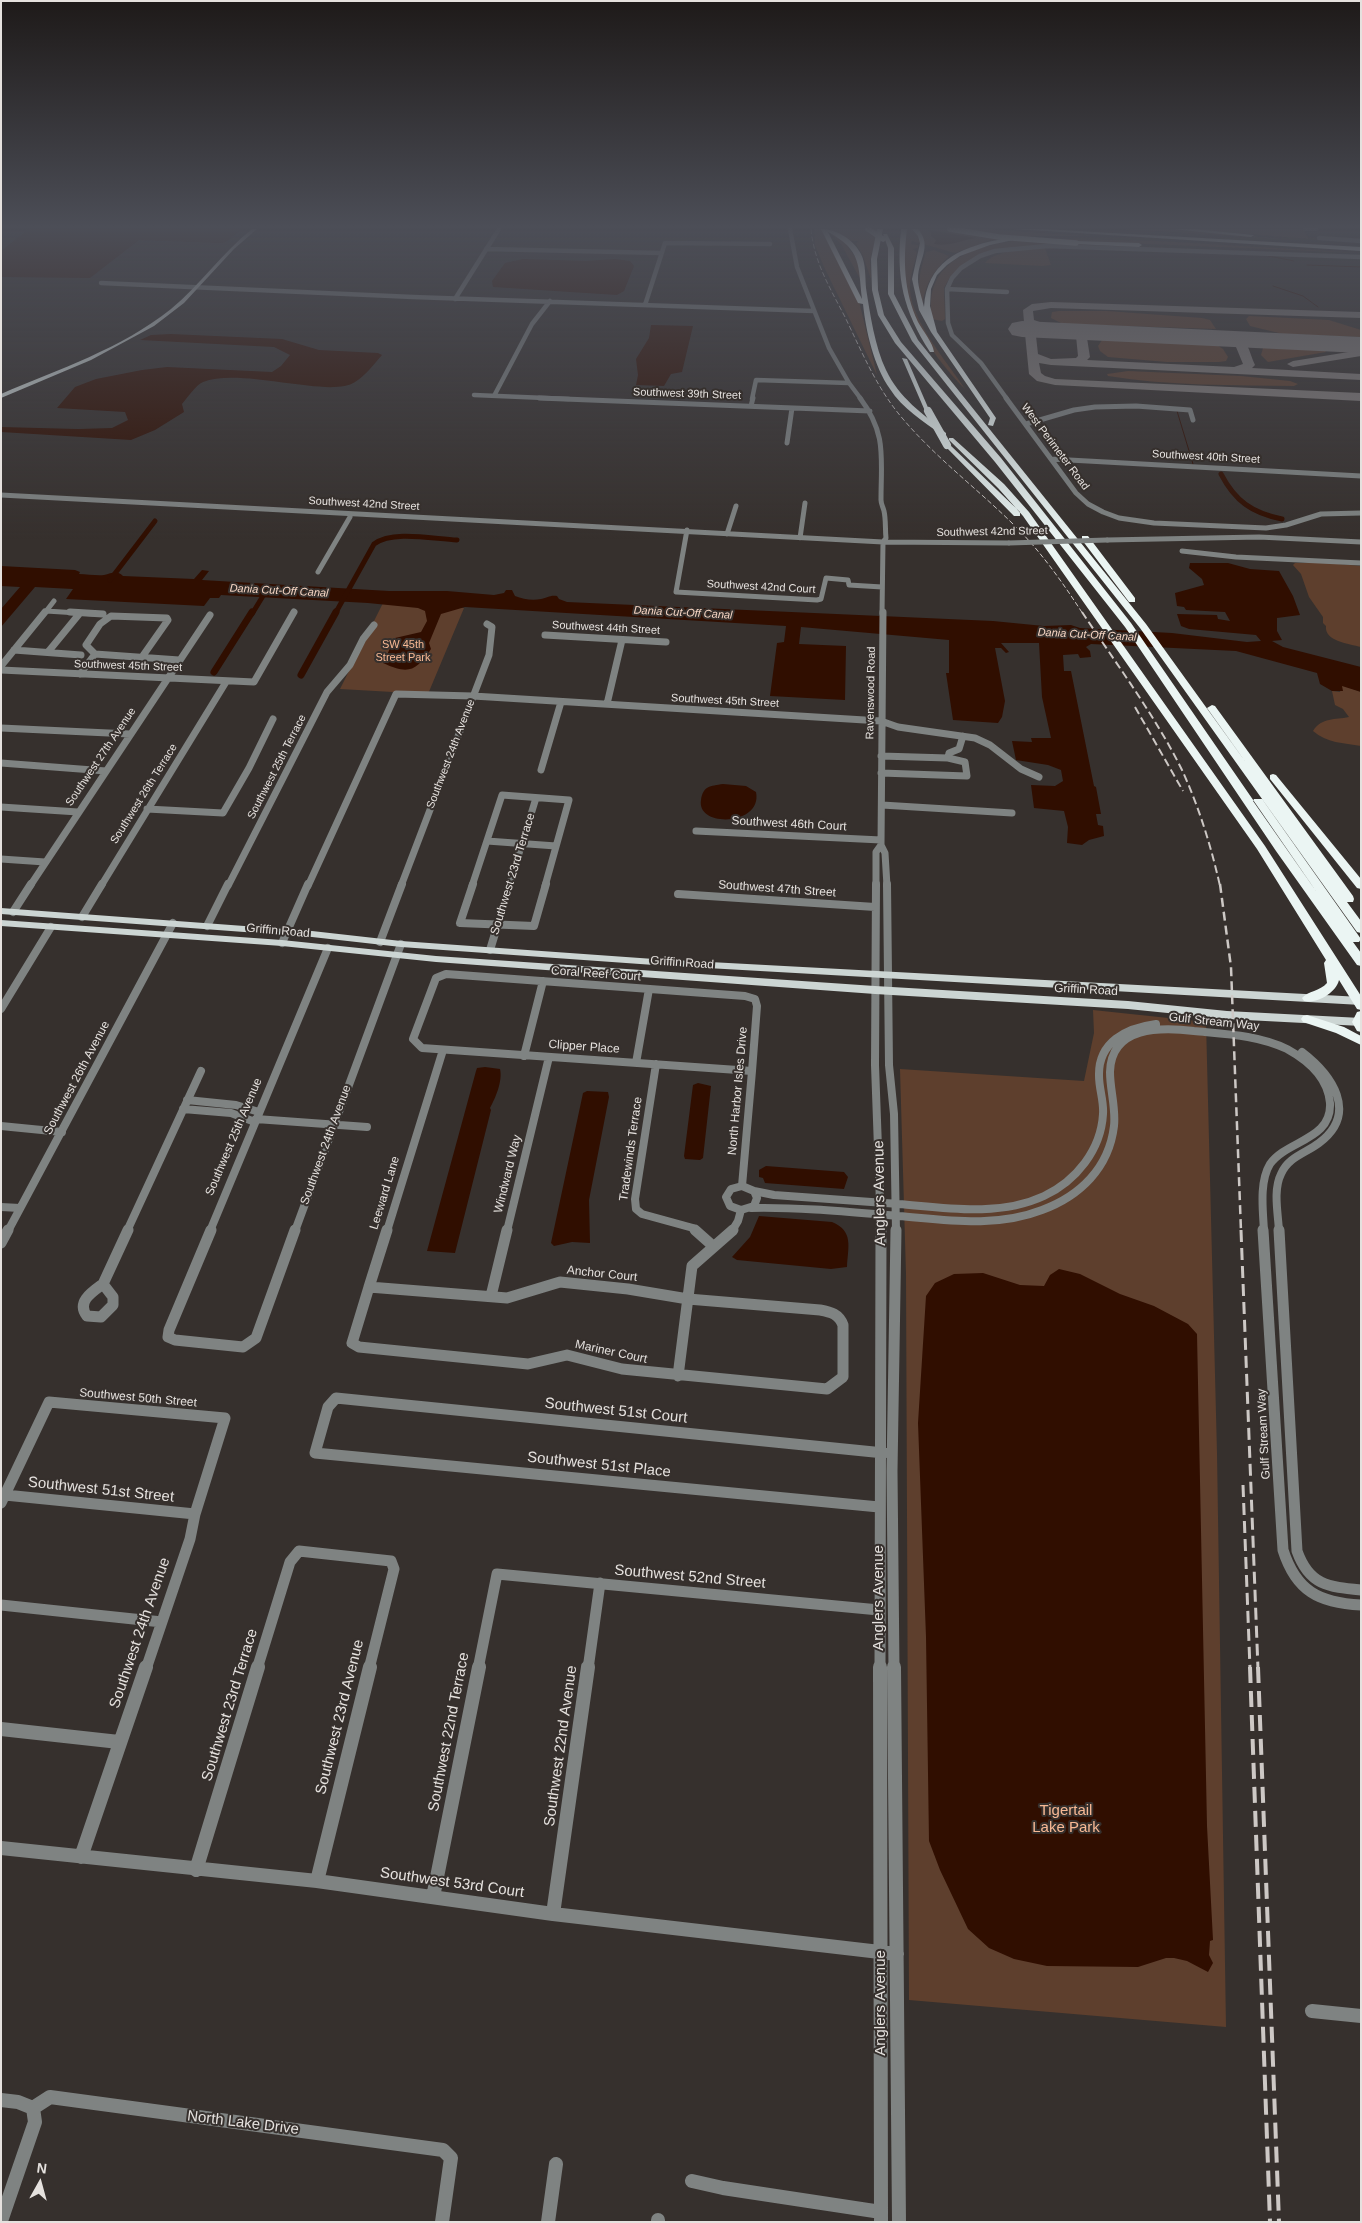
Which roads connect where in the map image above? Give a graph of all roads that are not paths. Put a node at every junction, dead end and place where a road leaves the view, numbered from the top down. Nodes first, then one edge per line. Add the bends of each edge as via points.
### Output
1 (891, 332) joint
2 (934, 332) edge
3 (130, 333) edge
4 (138, 333) edge
5 (527, 333) edge
6 (823, 333) edge
7 (872, 333) edge
8 (897, 333) edge
9 (911, 333) edge
10 (917, 333) edge
11 (921, 333) edge
12 (951, 333) edge
13 (932, 363) junction
14 (849, 383) junction
15 (1, 392) edge
16 (474, 395) dead end
17 (1, 396) edge
18 (494, 396) junction
19 (751, 406) junction
20 (792, 408) junction
21 (870, 411) junction
22 (1193, 420) dead end
23 (1026, 424) junction
24 (991, 425) junction
25 (949, 442) junction
26 (786, 443) dead end
27 (1051, 459) junction
28 (1361, 476) edge
29 (1, 495) edge
30 (1, 500) edge
31 (805, 503) dead end
32 (736, 506) dead end
33 (882, 509) joint
34 (312, 511) junction
35 (1361, 513) edge
36 (294, 514) junction
37 (350, 516) junction
38 (484, 520) junction
39 (469, 522) junction
40 (1051, 525) junction
41 (687, 532) junction
42 (727, 534) junction
43 (800, 538) junction
44 (883, 542) junction
45 (1361, 542) edge
46 (1182, 551) dead end
47 (1361, 563) edge
48 (318, 572) dead end
49 (882, 587) junction
50 (54, 601) dead end
51 (46, 611) junction
52 (294, 612) dead end
53 (80, 613) junction
54 (103, 614) dead end
55 (210, 615) dead end
56 (487, 624) dead end
57 (374, 625) dead end
58 (1139, 626) junction
59 (545, 635) dead end
60 (882, 636) joint
61 (622, 640) junction
62 (666, 642) dead end
63 (14, 650) junction
64 (1157, 650) junction
65 (48, 652) junction
66 (81, 654) dead end
67 (95, 654) junction
68 (142, 657) junction
69 (179, 660) junction
70 (1, 668) edge
71 (80, 674) junction
72 (166, 679) junction
73 (226, 682) junction
74 (473, 696) junction
75 (561, 702) junction
76 (606, 704) junction
77 (273, 719) dead end
78 (881, 720) junction
79 (1, 728) edge
80 (1228, 730) junction
81 (130, 734) junction
82 (963, 736) junction
83 (881, 756) junction
84 (948, 758) junction
85 (1, 763) edge
86 (106, 770) junction
87 (541, 770) dead end
88 (881, 773) junction
89 (1039, 777) dead end
90 (536, 798) junction
91 (882, 805) junction
92 (1, 807) edge
93 (147, 809) junction
94 (78, 812) junction
95 (1012, 813) dead end
96 (696, 831) dead end
97 (487, 841) junction
98 (881, 842) junction
99 (522, 844) junction
100 (556, 846) junction
101 (1, 859) edge
102 (45, 862) junction
103 (1361, 886) edge
104 (678, 894) dead end
105 (875, 907) junction
106 (1, 911) edge
107 (13, 912) junction
108 (38, 914) junction
109 (1, 915) edge
110 (1361, 916) edge
111 (82, 917) junction
112 (1, 923) edge
113 (173, 923) junction
114 (498, 924) junction
115 (207, 926) junction
116 (51, 927) junction
117 (1361, 929) edge
118 (288, 932) junction
119 (166, 935) junction
120 (380, 942) junction
121 (282, 943) junction
122 (401, 944) junction
123 (1361, 947) edge
124 (328, 948) junction
125 (1326, 949) junction
126 (490, 950) junction
127 (553, 954) junction
128 (397, 956) junction
129 (642, 961) junction
130 (484, 962) junction
131 (1361, 962) edge
132 (556, 966) junction
133 (875, 974) junction
134 (889, 975) junction
135 (543, 981) junction
136 (649, 989) junction
137 (1124, 989) junction
138 (875, 990) junction
139 (888, 991) junction
140 (1192, 992) junction
141 (1308, 998) junction
142 (755, 999) joint
143 (1040, 999) junction
144 (1359, 1003) edge
145 (1128, 1005) junction
146 (1, 1009) edge
147 (1307, 1019) junction
148 (1360, 1022) edge
149 (1361, 1041) edge
150 (416, 1044) joint
151 (443, 1050) junction
152 (524, 1056) junction
153 (549, 1057) junction
154 (636, 1063) junction
155 (656, 1064) junction
156 (201, 1071) dead end
157 (752, 1071) junction
158 (185, 1104) junction
159 (257, 1118) junction
160 (333, 1125) junction
161 (1, 1126) edge
162 (367, 1127) dead end
163 (62, 1132) junction
164 (742, 1186) junction
165 (754, 1191) junction
166 (781, 1196) junction
167 (811, 1198) junction
168 (1, 1207) edge
169 (20, 1208) junction
170 (780, 1208) junction
171 (810, 1208) junction
172 (746, 1209) junction
173 (881, 1209) junction
174 (897, 1209) junction
175 (1, 1243) edge
176 (713, 1246) junction
177 (102, 1284) dead end
178 (369, 1287) junction
179 (492, 1296) junction
180 (688, 1299) junction
181 (352, 1343) joint
182 (250, 1344) joint
183 (678, 1376) junction
184 (835, 1384) joint
185 (336, 1398) joint
186 (225, 1418) joint
187 (879, 1452) junction
188 (315, 1453) joint
189 (892, 1453) junction
190 (3, 1499) edge
191 (879, 1508) junction
192 (195, 1514) junction
193 (391, 1561) joint
194 (498, 1574) joint
195 (600, 1583) junction
196 (1361, 1590) edge
197 (1361, 1605) edge
198 (1, 1606) edge
199 (879, 1610) junction
200 (162, 1622) junction
201 (1, 1729) edge
202 (119, 1742) junction
203 (1, 1848) edge
204 (81, 1856) junction
205 (196, 1870) junction
206 (317, 1881) junction
207 (433, 1897) junction
208 (553, 1914) junction
209 (880, 1952) junction
210 (897, 1954) junction
211 (1312, 2011) dead end
212 (1361, 2016) edge
213 (1, 2100) edge
214 (33, 2108) junction
215 (556, 2164) dead end
216 (692, 2181) dead end
217 (881, 2217) edge
218 (1, 2221) edge
219 (442, 2222) edge
220 (548, 2222) edge
221 (899, 2222) edge

1 - 25 highway, bridge via 928,411
1 - 40 highway
2 - 24 highway via 993,418
3 - 15 main road via 68,364
4 - 17 main road via 97,355
5 - 18 street
6 - 14 street, Ravenswood Road
7 - 25 highway via 882,368 893,389
8 - 58 highway via 930,378 1000,457
9 - 13 highway
10 - 13 highway
11 - 24 highway via 942,367
12 - 23 street, West Perimeter Road via 978,360
13 - 58 highway via 1040,495
14 - 19 street via 756,380
14 - 21 street, Ravenswood Road
16 - 18 street, Southwest 39th Street
18 - 19 street, Southwest 39th Street
19 - 20 street, Southwest 39th Street
20 - 21 street, Southwest 39th Street
20 - 26 street
21 - 33 street, Ravenswood Road via 882,448
22 - 23 street via 1190,410 1099,407
23 - 27 street, West Perimeter Road
24 - 58 highway via 1118,579
25 - 40 highway via 993,469
25 - 125 highway via 1052,551 1261,848
27 - 28 street, Southwest 40th Street
27 - 35 street, West Perimeter Road via 1085,502 1104,513 1131,520 1266,528 1322,514
29 - 34 street, Southwest 42nd Street
30 - 36 street, Southwest 42nd Street
31 - 43 street
32 - 42 street
33 - 44 street, Ravenswood Road via 880,538
34 - 36 street
34 - 38 street, Southwest 42nd Street
36 - 37 street, Southwest 42nd Street
37 - 39 street, Southwest 42nd Street
37 - 48 street
38 - 39 street
38 - 41 street, Southwest 42nd Street
39 - 41 street, Southwest 42nd Street
40 - 58 highway
41 - 42 street, Southwest 42nd Street
41 - 49 street, Southwest 42nd Court via 676,592 817,600 821,599 826,578 848,580 849,586
42 - 43 street, Southwest 42nd Street
43 - 44 street, Southwest 42nd Street
44 - 45 street, Southwest 42nd Street, bridge via 1009,543 1259,537
44 - 49 street, Ravenswood Road
46 - 47 street
49 - 60 street, Ravenswood Road
50 - 51 street
51 - 53 street
51 - 63 street
52 - 73 street, Southwest 45th Street via 254,682
53 - 54 street
53 - 65 street
55 - 69 street, Southwest 27th Avenue
56 - 74 street, Southwest 24th Avenue via 492,626 490,651
57 - 115 street, Southwest 25th Terrace via 346,670 327,692
58 - 64 highway
58 - 64 highway
59 - 61 street, Southwest 44th Street
60 - 78 street, Ravenswood Road
61 - 62 street, Southwest 44th Street
61 - 76 street
63 - 65 street
63 - 70 street
64 - 80 highway
64 - 117 highway
64 - 123 highway
64 - 131 highway via 1280,849
65 - 66 street
67 - 68 street
67 - 68 street via 86,645 107,618 118,615 167,618
67 - 71 street
68 - 69 street
69 - 72 street, Southwest 27th Avenue
70 - 71 street, Southwest 45th Street
71 - 72 street, Southwest 45th Street
72 - 73 street, Southwest 45th Street
72 - 81 street, Southwest 27th Avenue
73 - 93 street, Southwest 26th Terrace
74 - 75 street, Southwest 45th Street
74 - 118 street, Southwest 45th Street via 396,694 392,699
74 - 120 street, Southwest 24th Avenue
75 - 76 street, Southwest 45th Street
75 - 87 street
76 - 78 street, Southwest 45th Street
77 - 93 street via 223,813
78 - 82 street, Southwest 45th Street via 898,727
78 - 83 street, Ravenswood Road
79 - 81 street
80 - 103 highway via 1242,739
80 - 110 highway
81 - 86 street, Southwest 27th Avenue
82 - 84 street via 959,749 949,753
82 - 89 street, Southwest 45th Street via 990,744 1021,769
83 - 84 street
83 - 88 street, Ravenswood Road
84 - 88 street via 965,762 966,776
85 - 86 street
86 - 94 street, Southwest 27th Avenue
88 - 91 street, Ravenswood Road
90 - 97 street via 502,795
90 - 99 street, Southwest 23rd Terrace
90 - 100 street via 569,800
91 - 95 street
91 - 98 street, Ravenswood Road
92 - 94 street
93 - 111 street, Southwest 26th Terrace
94 - 102 street, Southwest 27th Avenue
96 - 98 street, Southwest 46th Court
97 - 99 street
97 - 114 street via 460,923
98 - 105 street, Ravenswood Road via 876,852
98 - 134 street, Ravenswood Road via 885,853
99 - 100 street
99 - 114 street, Southwest 23rd Terrace
100 - 114 street via 534,926
101 - 102 street
102 - 107 street, Southwest 27th Avenue
104 - 105 street, Southwest 47th Street
105 - 133 street, Ravenswood Road
106 - 107 main road, Griffin Road
107 - 108 main road, Griffin Road
107 - 109 main road
108 - 111 main road, Griffin Road
108 - 112 main road
111 - 113 main road, Griffin Road
112 - 116 main road, Griffin Road
113 - 115 main road, Griffin Road
113 - 119 street, Southwest 26th Avenue
114 - 126 street, Southwest 23rd Terrace
115 - 118 main road, Griffin Road
116 - 119 main road, Griffin Road
116 - 146 street
118 - 120 main road, Griffin Road
118 - 121 street
119 - 121 main road, Griffin Road
119 - 163 street, Southwest 26th Avenue
120 - 122 main road, Griffin Road
121 - 124 main road, Griffin Road
122 - 126 main road, Griffin Road
122 - 128 street, Southwest 24th Avenue
124 - 128 main road, Griffin Road
124 - 159 street, Southwest 25th Avenue
125 - 141 highway via 1334,982 1323,994
125 - 144 highway
126 - 127 main road, Griffin Road
127 - 129 main road, Griffin Road
127 - 130 main road via 537,960 498,958
128 - 130 main road, Griffin Road
128 - 160 street, Southwest 24th Avenue
129 - 132 main road via 630,965 569,961
129 - 133 main road, Griffin Road
130 - 132 main road, Griffin Road
132 - 138 main road, Griffin Road
133 - 134 main road, Griffin Road
133 - 138 street, Anglers Avenue
134 - 137 main road, Griffin Road
134 - 139 street, Anglers Avenue
135 - 136 street, Coral Reef Court
135 - 150 street, Coral Reef Court via 446,974 436,978 412,1040
135 - 152 street
136 - 142 street, Coral Reef Court
136 - 154 street
137 - 140 main road, Griffin Road
137 - 143 main road via 1124,993 1114,996 1081,994
138 - 139 main road, Griffin Road
138 - 173 street, Anglers Avenue
139 - 143 main road, Griffin Road
139 - 174 street, Anglers Avenue
140 - 141 main road, Griffin Road
140 - 145 main road via 1180,997 1138,996
141 - 144 main road, Griffin Road
142 - 157 street, North Harbor Isles Drive
143 - 145 main road, Griffin Road
145 - 147 main road, Griffin Road
147 - 148 main road, Griffin Road
147 - 149 highway
150 - 151 street, Clipper Place via 422,1048
151 - 152 street, Clipper Place
151 - 178 street, Leeward Lane
152 - 153 street, Clipper Place
153 - 154 street, Clipper Place
153 - 179 street, Windward Way
154 - 155 street, Clipper Place
155 - 157 street, Clipper Place
155 - 176 street, Tradewinds Terrace via 636,1209 642,1214 694,1228
156 - 158 street
157 - 164 street, North Harbor Isles Drive
158 - 159 street
158 - 177 street
159 - 160 street
159 - 182 street, Southwest 25th Avenue via 168,1337 243,1347
160 - 162 street
160 - 182 street, Southwest 24th Avenue via 256,1338
161 - 163 street
163 - 169 street, Southwest 26th Avenue
164 - 165 street
164 - 172 street via 731,1189 726,1197 730,1206
165 - 166 street
165 - 172 street via 757,1198
166 - 167 street
166 - 170 street
167 - 171 street
167 - 173 street
168 - 169 street
169 - 175 street, Southwest 26th Avenue
170 - 171 street
170 - 172 street
171 - 173 street
172 - 176 street via 734,1231
173 - 174 street, Gulf Stream Way
173 - 187 street, Anglers Avenue
174 - 189 street, Anglers Avenue
174 - 196 street, Gulf Stream Way via 1003,1208 1032,1200 1070,1180 1087,1162 1099,1136 1103,1111 1099,1068 1102,1054 1113,1039 1131,1029 1172,1024 1249,1032 1277,1039 1310,1058 1330,1077 1340,1107 1335,1126 1328,1136 1292,1158 1279,1174 1277,1184 1298,1551 1301,1564 1318,1582
174 - 197 street, Gulf Stream Way via 971,1222 1001,1221 1033,1214 1073,1196 1092,1180 1110,1148 1115,1116 1111,1064 1121,1044 1134,1035 1162,1029 1252,1037 1273,1043 1302,1058 1324,1085 1330,1101 1329,1114 1318,1132 1278,1154 1267,1170 1264,1186 1283,1550 1290,1571 1309,1593 1329,1603
176 - 180 street via 692,1266
178 - 179 street, Anchor Court
178 - 181 street, Leeward Lane
179 - 180 street, Anchor Court via 507,1298 560,1282
180 - 183 street
180 - 184 street, Anchor Court via 834,1313 841,1320 843,1329 843,1377
181 - 183 street, Mariner Court via 359,1347 528,1364 567,1355 622,1369
183 - 184 street, Mariner Court via 827,1389
185 - 187 street, Southwest 51st Court
185 - 188 street via 328,1407
186 - 190 street, Southwest 50th Street via 49,1402
186 - 192 street, Southwest 24th Avenue
187 - 189 street, Southwest 51st Court
187 - 191 street, Anglers Avenue
188 - 191 street, Southwest 51st Place
189 - 210 street, Anglers Avenue
190 - 192 street, Southwest 51st Street
191 - 199 street, Anglers Avenue
192 - 200 street, Southwest 24th Avenue via 190,1539
193 - 205 street, Southwest 23rd Terrace via 299,1551 290,1562
193 - 206 street, Southwest 23rd Avenue via 394,1569
194 - 195 street, Southwest 52nd Street
194 - 207 street, Southwest 22nd Terrace
195 - 199 street, Southwest 52nd Street
195 - 208 street, Southwest 22nd Avenue
198 - 200 street
199 - 209 street, Anglers Avenue
200 - 202 street, Southwest 24th Avenue
201 - 202 street
202 - 204 street, Southwest 24th Avenue
203 - 204 street, Southwest 53rd Court
204 - 205 street, Southwest 53rd Court
205 - 206 street, Southwest 53rd Court
206 - 207 street, Southwest 53rd Court
207 - 208 street, Southwest 53rd Court
208 - 209 street, Southwest 53rd Court
209 - 210 street, Southwest 53rd Court
209 - 217 street, Anglers Avenue
210 - 221 street, Anglers Avenue
211 - 212 street
213 - 214 street
214 - 218 street via 34,2122
214 - 219 street, North Lake Drive via 50,2098 443,2150 451,2158
215 - 220 street
216 - 217 street

